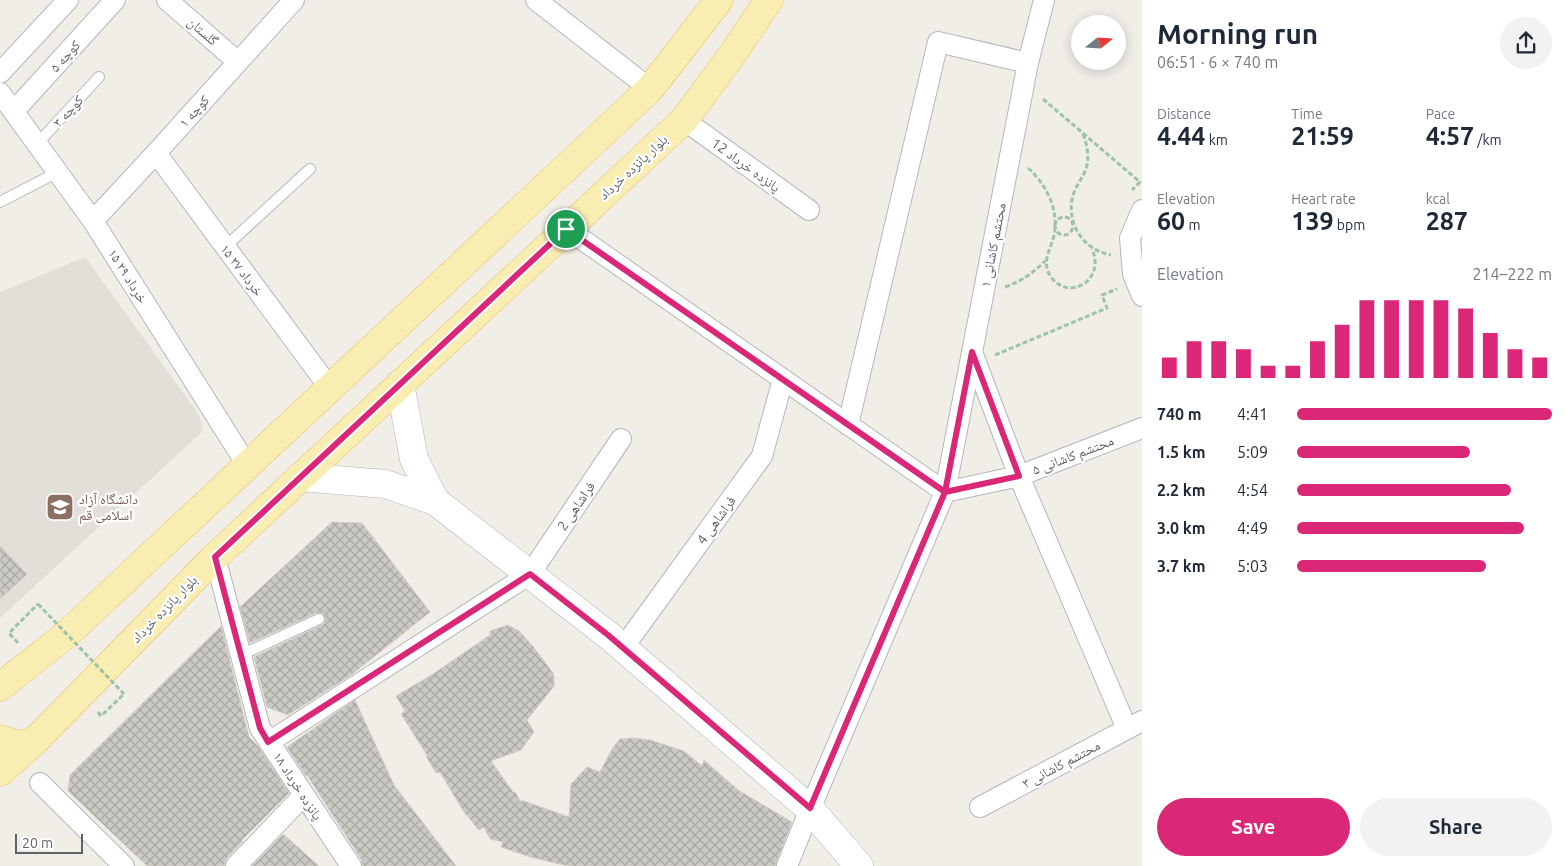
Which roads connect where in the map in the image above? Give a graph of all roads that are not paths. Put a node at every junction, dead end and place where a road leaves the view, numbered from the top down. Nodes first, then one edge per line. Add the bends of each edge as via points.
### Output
1 (68, 0) edge
2 (115, 0) edge
3 (167, 0) edge
4 (294, 0) edge
5 (536, 0) edge
6 (719, 0) edge
7 (769, 0) edge
8 (1044, 0) edge
9 (238, 62) junction
10 (1028, 63) junction
11 (0, 73) edge
12 (99, 77) dead end
13 (650, 88) junction
14 (4, 100) edge
15 (684, 120) junction
16 (37, 144) junction
17 (156, 153) junction
18 (310, 169) dead end
19 (58, 172) junction
20 (0, 202) edge
21 (809, 210) dead end
22 (1142, 210) edge
23 (93, 221) junction
24 (566, 229) junction
25 (224, 247) junction
26 (1142, 296) edge
27 (972, 352) junction
28 (782, 380) junction
29 (400, 384) junction
30 (329, 387) junction
31 (848, 425) junction
32 (1142, 428) edge
33 (621, 439) dead end
34 (247, 465) junction
35 (1019, 476) junction
36 (300, 477) junction
37 (945, 492) junction
38 (435, 501) junction
39 (215, 557) junction
40 (530, 574) junction
41 (319, 619) dead end
42 (622, 648) junction
43 (241, 655) junction
44 (0, 687) edge
45 (1134, 725) edge
46 (0, 739) edge
47 (35, 740) junction
48 (268, 742) junction
49 (0, 772) edge
50 (40, 783) dead end
51 (304, 795) junction
52 (980, 807) dead end
53 (810, 808) junction
54 (124, 866) edge
55 (236, 866) edge
56 (351, 866) edge
57 (787, 866) edge
58 (859, 866) edge

1 - 11 street
2 - 14 street, کوچه ۵
3 - 9 street, گلستان
4 - 9 street, کوچه ۱
5 - 13 street
6 - 13 main road
7 - 15 main road, بلوار پانزده خرداد
8 - 10 street, محتشم کاشانی ۱
9 - 17 street, کوچه ۱
10 - 27 street, محتشم کاشانی ۱
10 - 31 street via 938,42
12 - 16 lane, کوچه ۳
13 - 30 main road
14 - 16 street, ۱۵ خرداد ۲۹
15 - 21 street, پانزده خرداد 12
15 - 24 main road, بلوار پانزده خرداد
16 - 19 street, ۱۵ خرداد ۲۹
17 - 23 street, کوچه ۱
17 - 25 street, ۱۵ خرداد ۲۷
18 - 25 lane
19 - 20 lane
19 - 23 street, ۱۵ خرداد ۲۹
22 - 26 street via 1130,238 1132,274
23 - 34 street, ۱۵ خرداد ۲۹
24 - 28 street
24 - 29 main road, بلوار پانزده خرداد
25 - 30 street, ۱۵ خرداد ۲۷
27 - 35 street
27 - 37 street, محتشم کاشانی ۱
28 - 31 street
28 - 42 street, فراشاهی 4 via 762,456
29 - 36 main road, بلوار پانزده خرداد
29 - 38 main road via 414,459
30 - 34 main road
31 - 37 street
32 - 35 street, محتشم کاشانی ۵
33 - 40 street, فراشاهی 2
34 - 44 main road via 67,634
35 - 37 street, محتشم کاشانی ۵
35 - 45 street
36 - 38 main road via 385,484
36 - 39 main road, بلوار پانزده خرداد
37 - 53 street, محتشم کاشانی ۱
38 - 40 main road
39 - 43 street, پانزده خرداد ۱۸
39 - 47 main road, بلوار پانزده خرداد
40 - 42 main road
40 - 48 street
41 - 43 lane
42 - 53 main road
43 - 48 street, پانزده خرداد ۱۸ via 260,728
45 - 52 street, محتشم کاشانی ۳
46 - 47 main road via 18,745
47 - 49 main road, بلوار پانزده خرداد
48 - 51 street, پانزده خرداد ۱۸
50 - 54 street
51 - 55 street
51 - 56 street, پانزده خرداد ۱۸
53 - 57 street, محتشم کاشانی ۱
53 - 58 main road

